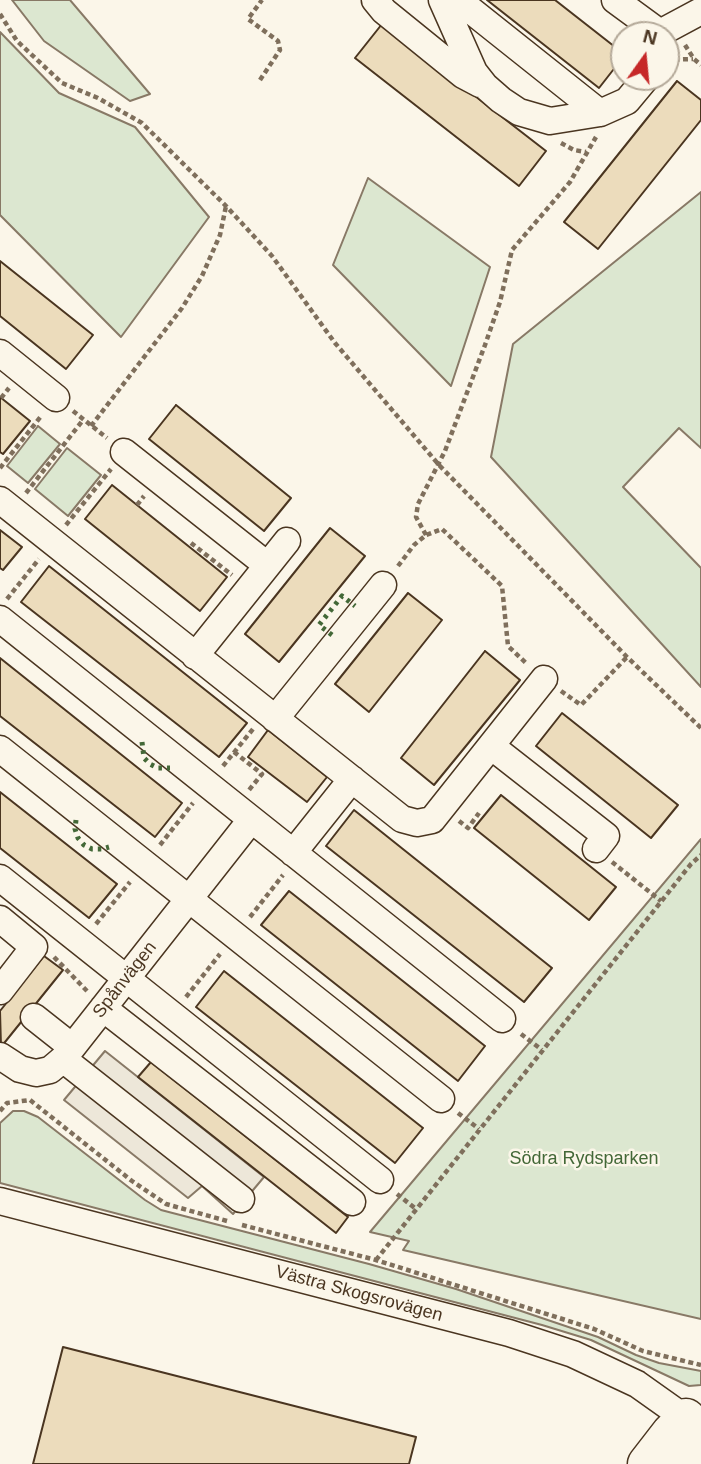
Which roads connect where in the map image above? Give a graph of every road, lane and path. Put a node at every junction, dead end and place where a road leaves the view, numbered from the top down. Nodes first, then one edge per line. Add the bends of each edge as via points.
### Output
1 (262, 0) edge
2 (375, 0) edge
3 (615, 0) edge
4 (448, 1) edge
5 (701, 11) edge
6 (0, 14) edge
7 (652, 21) edge
8 (658, 21) edge
9 (680, 60) edge
10 (694, 60) dead end
11 (260, 80) dead end
12 (485, 86) junction
13 (635, 91) edge
14 (600, 113) junction
15 (226, 206) junction
16 (0, 354) edge
17 (56, 398) junction
18 (83, 420) junction
19 (91, 426) junction
20 (124, 452) joint
21 (439, 465) junction
22 (0, 468) edge
23 (6, 505) edge
24 (426, 535) junction
25 (287, 541) dead end
26 (191, 543) dead end
27 (267, 565) junction
28 (383, 584) joint
29 (249, 588) junction
30 (0, 619) edge
31 (195, 656) junction
32 (627, 657) junction
33 (544, 679) junction
34 (271, 715) junction
35 (701, 728) edge
36 (491, 746) junction
37 (0, 749) edge
38 (234, 751) junction
39 (352, 779) junction
40 (208, 785) junction
41 (243, 813) junction
42 (596, 849) dead end
43 (293, 853) junction
44 (701, 855) edge
45 (145, 863) junction
46 (0, 878) edge
47 (189, 899) junction
48 (0, 919) edge
49 (81, 943) junction
50 (34, 947) junction
51 (64, 965) junction
52 (126, 979) junction
53 (0, 991) edge
54 (103, 1008) junction
55 (34, 1017) dead end
56 (502, 1019) dead end
57 (68, 1053) junction
58 (0, 1056) edge
59 (441, 1099) dead end
60 (0, 1111) edge
61 (380, 1180) dead end
62 (241, 1199) dead end
63 (0, 1202) edge
64 (352, 1202) dead end
65 (376, 1260) junction
66 (701, 1365) edge
67 (697, 1427) edge
68 (647, 1464) edge
69 (690, 1464) edge

1 - 11 path via 248,19 278,41 281,50
2 - 12 street via 463,75
3 - 7 street
4 - 12 street via 474,72
4 - 14 street
5 - 8 street
6 - 15 path via 17,41 62,83 142,123
9 - 10 path
12 - 14 street via 519,112 550,121
13 - 14 street via 627,101
14 - 21 path via 598,133 570,182 512,250 500,302
15 - 19 path via 220,235 202,276
15 - 21 path via 272,256 335,343
16 - 17 street
17 - 18 path
17 - 22 path
18 - 19 path
18 - 23 path
19 - 20 path
20 - 27 street
21 - 24 path via 418,504 416,517
21 - 32 path
23 - 31 street
24 - 28 path
24 - 33 path via 442,529 502,586 508,646
25 - 27 street
26 - 29 path
27 - 29 street
28 - 34 street
29 - 31 street
30 - 40 street
31 - 34 street
32 - 33 path via 580,705
32 - 35 path
33 - 36 street
34 - 38 path
34 - 39 street
36 - 39 street via 432,820 402,819
36 - 42 street via 606,836
37 - 45 street
38 - 40 path
38 - 41 path via 262,775
39 - 43 street
40 - 41 street
40 - 45 path
41 - 43 street
41 - 47 street, Spånvägen via 232,846
43 - 56 street
44 - 65 path
45 - 47 street
45 - 49 path
46 - 49 street
47 - 52 street, Spånvägen
47 - 59 street
48 - 50 street
49 - 51 path
49 - 52 street
50 - 51 path
50 - 53 street
51 - 54 path
52 - 54 street, Spånvägen
52 - 61 street
54 - 57 street, Spånvägen
54 - 64 street
55 - 57 street
57 - 58 street, Spånvägen via 50,1070 36,1073
57 - 62 street
60 - 65 path via 7,1103 30,1100 166,1204
63 - 67 street, Västra Skogsrovägen via 509,1333 616,1373
65 - 66 path via 594,1329 643,1351
67 - 68 highway via 671,1433
67 - 69 highway

